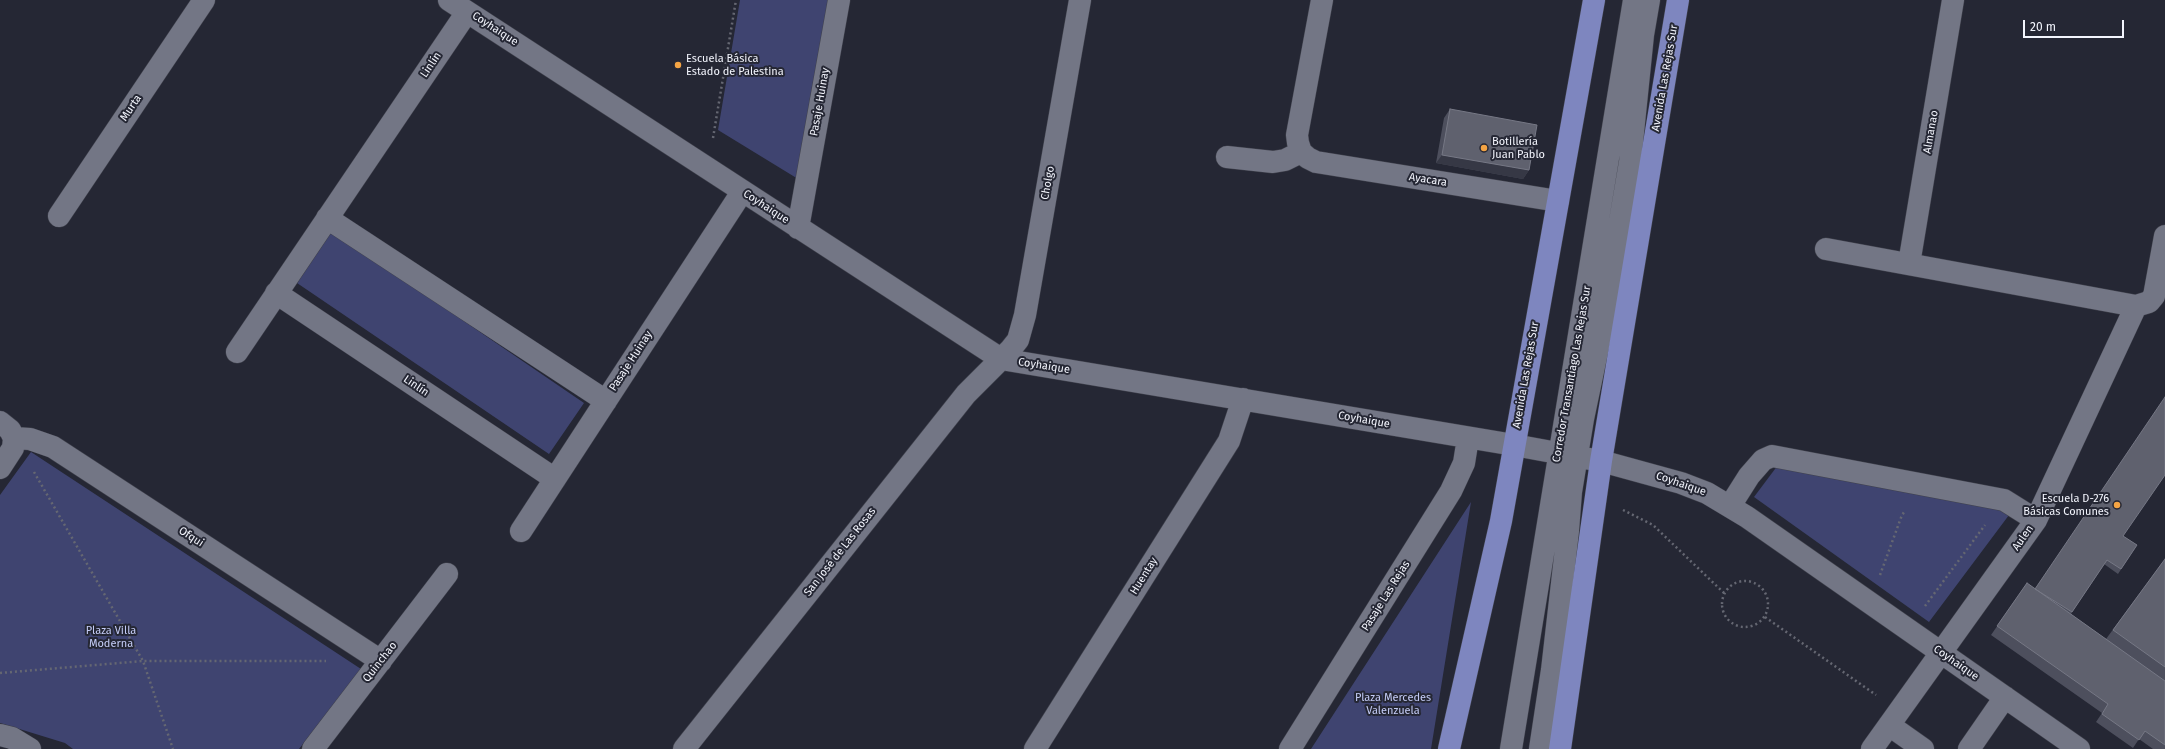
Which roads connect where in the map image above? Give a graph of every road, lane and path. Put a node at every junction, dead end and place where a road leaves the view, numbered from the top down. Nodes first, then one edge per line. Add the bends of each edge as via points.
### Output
1 (204, 0) edge
2 (449, 0) edge
3 (736, 0) edge
4 (839, 0) edge
5 (1080, 0) edge
6 (1322, 0) edge
7 (1594, 0) edge
8 (1634, 0) edge
9 (1649, 0) edge
10 (1678, 0) edge
11 (1953, 0) edge
12 (468, 12) junction
13 (1301, 152) junction
14 (1227, 157) dead end
15 (707, 168) junction
16 (742, 192) junction
17 (1558, 201) junction
18 (59, 216) dead end
19 (328, 218) junction
20 (798, 228) junction
21 (2165, 236) edge
22 (1826, 249) dead end
23 (1909, 264) junction
24 (276, 293) junction
25 (2136, 306) junction
26 (237, 352) dead end
27 (1001, 359) junction
28 (1243, 399) junction
29 (606, 401) junction
30 (0, 422) edge
31 (14, 438) junction
32 (1468, 438) junction
33 (1514, 445) junction
34 (1568, 455) junction
35 (1601, 462) junction
36 (0, 468) edge
37 (555, 479) junction
38 (1596, 496) junction
39 (1730, 506) junction
40 (1907, 510) dead end
41 (1981, 520) dead end
42 (2036, 520) junction
43 (521, 531) dead end
44 (447, 574) dead end
45 (1879, 577) dead end
46 (1724, 593) junction
47 (1924, 606) dead end
48 (1765, 617) junction
49 (1942, 653) junction
50 (143, 661) junction
51 (333, 661) dead end
52 (381, 661) junction
53 (0, 673) edge
54 (2005, 697) junction
55 (1894, 718) junction
56 (173, 749) edge
57 (313, 749) edge
58 (684, 749) edge
59 (1035, 749) edge
60 (1290, 749) edge
61 (1449, 749) edge
62 (1511, 749) edge
63 (1540, 749) edge
64 (1560, 749) edge
65 (1872, 749) edge
66 (1923, 749) edge
67 (1968, 749) edge
68 (2079, 749) edge

1 - 18 street, Murta
2 - 12 street, Coyhaique
3 - 15 path
4 - 20 street, Pasaje Huinay
5 - 27 street, Cholgo via 1024,321 1018,340
6 - 13 street via 1298,135
7 - 17 main road, Avenida Las Rejas Sur
8 - 34 street, Corredor Transantiago Las Rejas Sur
9 - 34 street, Corredor Transantiago Las Rejas Sur via 1630,162 1603,325
10 - 35 main road, Avenida Las Rejas Sur
11 - 23 street, Almanao
12 - 15 street, Coyhaique
12 - 19 street, Linlín
13 - 14 street via 1285,160 1273,162
13 - 17 street, Ayacara via 1316,162
15 - 16 street, Coyhaique
16 - 20 street, Coyhaique
16 - 29 street, Pasaje Huinay
17 - 33 main road, Avenida Las Rejas Sur
19 - 24 street, Linlín
19 - 29 street
20 - 27 street, Coyhaique
21 - 25 street via 2154,296 2149,302
22 - 23 street
23 - 25 street
24 - 26 street, Linlín
24 - 37 street, Linlín
25 - 42 street, Aulen
27 - 28 street, Coyhaique
27 - 58 street, San José de Las Rosas via 966,394
28 - 32 street, Coyhaique
28 - 59 street, Huentay via 1229,441
29 - 37 street, Pasaje Huinay
30 - 31 street via 10,430
31 - 36 street via 13,448
31 - 50 path
31 - 52 street, Ofqui via 30,439 53,447
32 - 33 street, Coyhaique
32 - 60 street, Pasaje Las Rejas via 1464,463 1451,491
33 - 34 street, Coyhaique
33 - 61 main road, Avenida Las Rejas Sur via 1501,521
34 - 35 street, Coyhaique
34 - 62 street, Corredor Transantiago Las Rejas Sur
34 - 63 street, Corredor Transantiago Las Rejas Sur via 1571,492 1568,531
35 - 38 main road, Avenida Las Rejas Sur
35 - 39 street, Coyhaique via 1681,483
37 - 43 street, Pasaje Huinay
38 - 46 path via 1653,526
38 - 64 main road, Avenida Las Rejas Sur
39 - 42 street via 1749,476 1763,460 1772,456 2004,500
39 - 49 street, Coyhaique
40 - 45 path via 1902,516
41 - 47 path via 1988,522
42 - 49 street, Aulen
44 - 52 street, Quinchao
46 - 48 path via 1722,607 1728,620 1740,627 1754,626
46 - 48 path via 1736,583 1751,581 1764,589 1769,602
48 - 55 path
49 - 54 street, Coyhaique
49 - 55 street, Aulen
50 - 51 path
50 - 53 path
50 - 56 path
52 - 57 street, Quinchao
54 - 67 street
54 - 68 street, Coyhaique
55 - 65 street, Aulen
55 - 66 street

